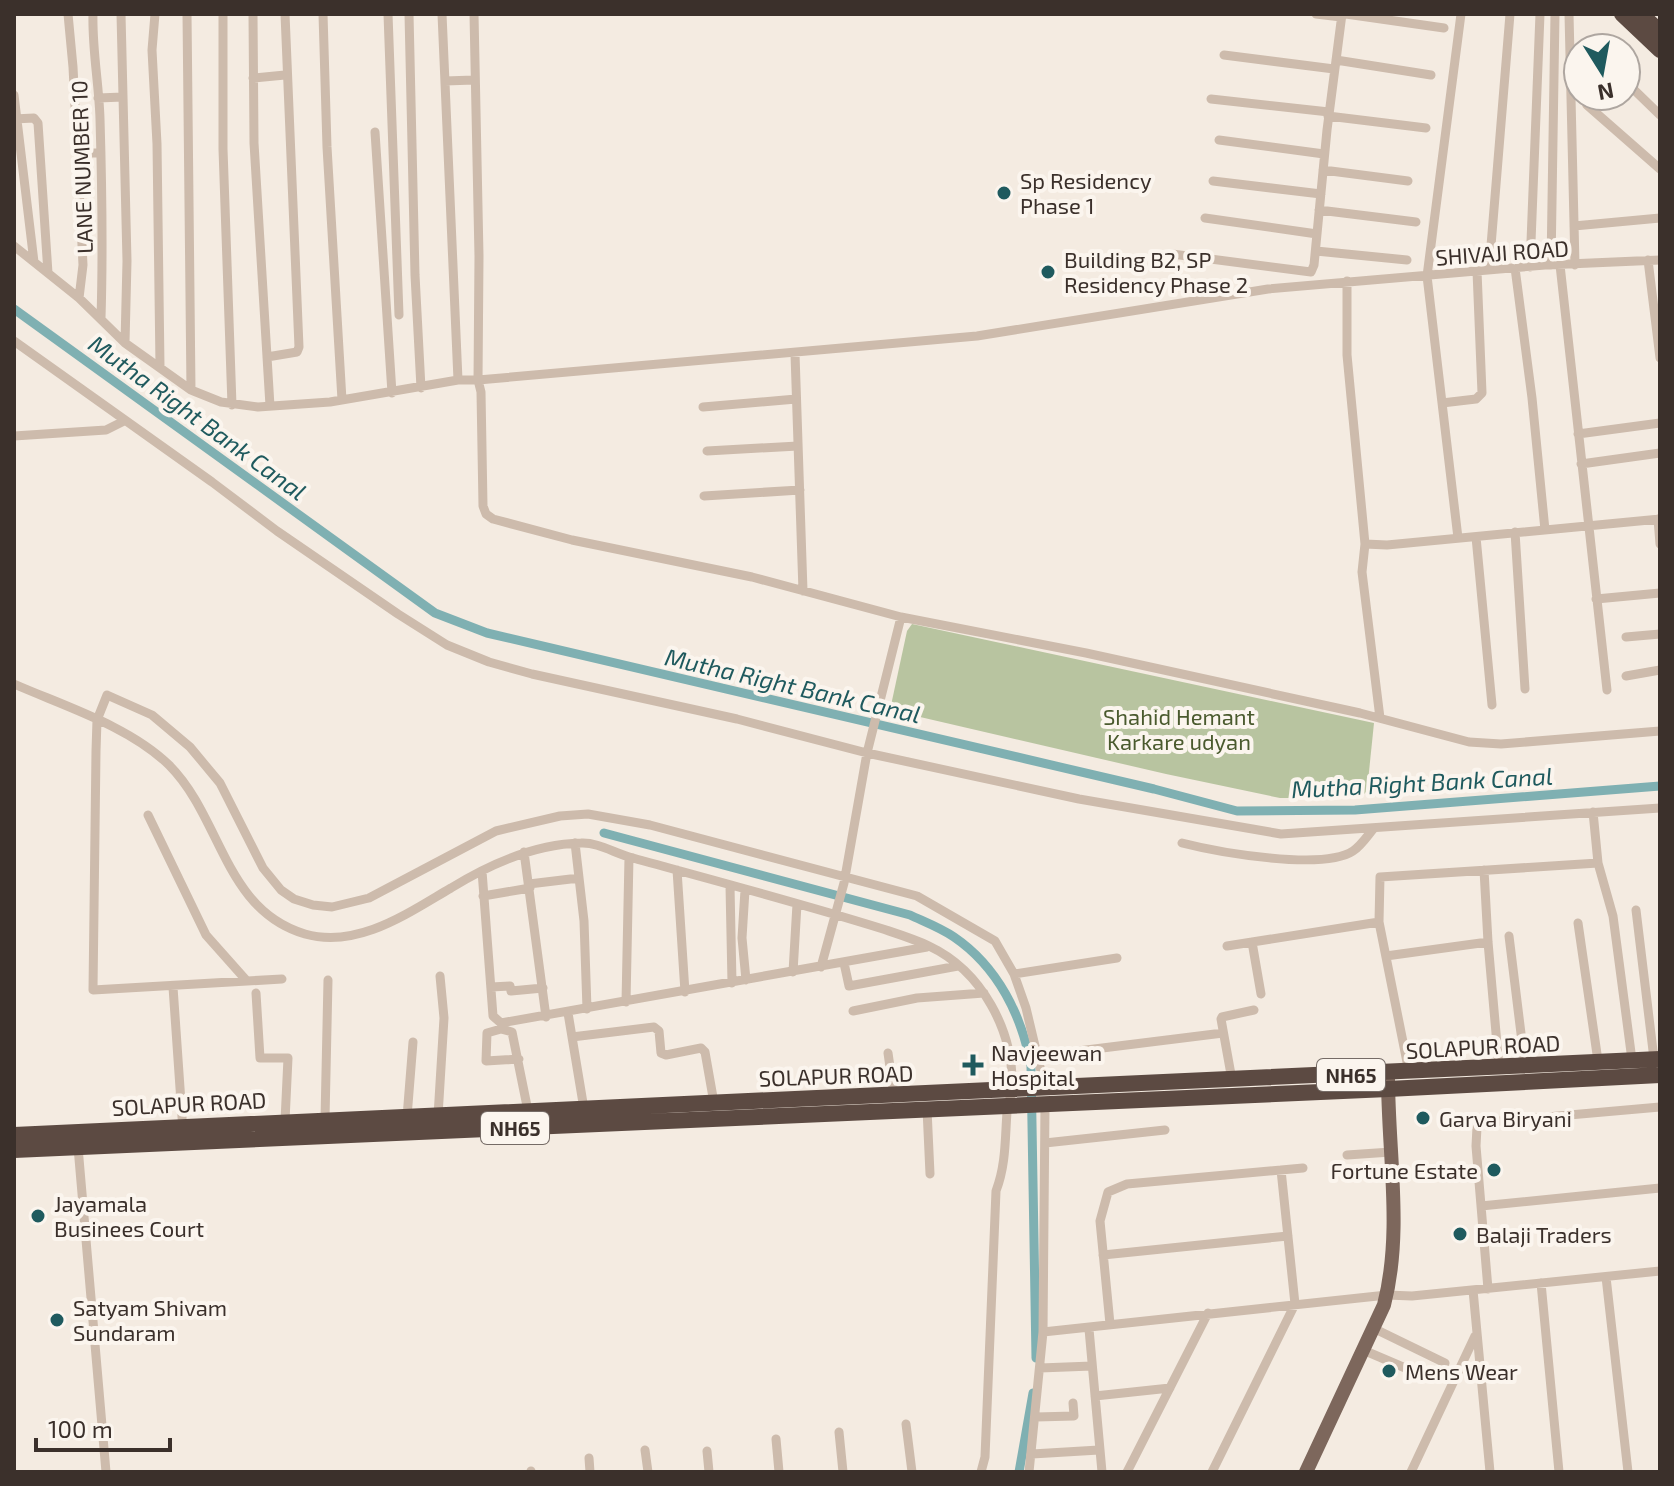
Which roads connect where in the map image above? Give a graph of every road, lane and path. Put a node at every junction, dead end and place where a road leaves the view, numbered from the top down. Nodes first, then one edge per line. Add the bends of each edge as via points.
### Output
1 (68, 14) edge
2 (93, 14) edge
3 (121, 14) edge
4 (155, 14) edge
5 (187, 14) edge
6 (223, 14) edge
7 (253, 14) edge
8 (285, 14) edge
9 (323, 14) edge
10 (388, 14) edge
11 (409, 14) edge
12 (442, 14) edge
13 (474, 14) edge
14 (1316, 14) edge
15 (1461, 14) edge
16 (1510, 14) edge
17 (1540, 14) edge
18 (1555, 14) edge
19 (1569, 14) edge
20 (1622, 14) edge
21 (1641, 14) edge
22 (1343, 15) edge
23 (1444, 28) dead end
24 (1660, 32) edge
25 (1660, 50) edge
26 (1224, 55) dead end
27 (1335, 65) junction
28 (285, 75) junction
29 (1431, 75) dead end
30 (253, 78) junction
31 (474, 80) junction
32 (445, 81) junction
33 (14, 95) edge
34 (123, 97) junction
35 (98, 98) junction
36 (1642, 98) edge
37 (1211, 99) dead end
38 (1595, 112) edge
39 (1329, 114) junction
40 (1660, 115) edge
41 (15, 119) edge
42 (1426, 128) dead end
43 (375, 132) dead end
44 (1219, 140) dead end
45 (77, 153) junction
46 (100, 153) junction
47 (1324, 154) junction
48 (1660, 169) edge
49 (1323, 170) junction
50 (1213, 181) dead end
51 (1408, 181) dead end
52 (1321, 194) junction
53 (1319, 210) junction
54 (1205, 218) dead end
55 (1660, 218) edge
56 (1416, 222) dead end
57 (1574, 226) junction
58 (1317, 234) junction
59 (14, 246) edge
60 (1316, 251) junction
61 (1172, 254) dead end
62 (1407, 260) dead end
63 (1648, 260) junction
64 (1660, 260) edge
65 (34, 262) junction
66 (1555, 265) junction
67 (1575, 265) junction
68 (1530, 267) junction
69 (1515, 268) junction
70 (1489, 270) junction
71 (1477, 271) junction
72 (48, 273) junction
73 (1427, 276) junction
74 (1347, 281) junction
75 (79, 298) junction
76 (399, 315) dead end
77 (101, 318) junction
78 (14, 341) edge
79 (125, 343) junction
80 (795, 354) junction
81 (267, 357) junction
82 (1660, 358) edge
83 (160, 366) junction
84 (458, 380) junction
85 (478, 380) junction
86 (421, 388) junction
87 (191, 390) junction
88 (392, 393) junction
89 (796, 399) junction
90 (342, 400) junction
91 (1442, 403) junction
92 (232, 405) junction
93 (270, 406) junction
94 (703, 407) dead end
95 (124, 421) junction
96 (1660, 423) edge
97 (1578, 434) junction
98 (14, 436) edge
99 (798, 446) junction
100 (707, 451) dead end
101 (1660, 453) edge
102 (1581, 464) junction
103 (800, 490) junction
104 (704, 496) dead end
105 (1659, 519) edge
106 (1588, 526) junction
107 (1545, 530) junction
108 (1515, 532) junction
109 (1476, 537) junction
110 (1458, 538) junction
111 (1365, 544) junction
112 (1660, 544) edge
113 (803, 591) junction
114 (1660, 593) edge
115 (1596, 599) junction
116 (901, 617) junction
117 (1660, 634) edge
118 (1626, 637) dead end
119 (1660, 670) edge
120 (1626, 676) dead end
121 (14, 684) edge
122 (1525, 689) dead end
123 (1607, 690) dead end
124 (1492, 705) dead end
125 (1380, 718) junction
126 (97, 720) junction
127 (1660, 731) edge
128 (868, 749) junction
129 (1660, 808) edge
130 (1593, 812) junction
131 (148, 815) dead end
132 (1374, 828) junction
133 (575, 843) junction
134 (1182, 843) dead end
135 (524, 852) junction
136 (629, 857) junction
137 (1598, 863) junction
138 (677, 870) junction
139 (1484, 870) junction
140 (482, 871) junction
141 (579, 878) junction
142 (845, 881) junction
143 (529, 886) junction
144 (730, 886) junction
145 (745, 890) junction
146 (483, 896) junction
147 (797, 904) junction
148 (835, 910) junction
149 (1636, 910) dead end
150 (1379, 922) junction
151 (1578, 923) dead end
152 (1509, 936) dead end
153 (1252, 942) junction
154 (1488, 942) junction
155 (1227, 946) dead end
156 (930, 947) junction
157 (1386, 956) junction
158 (1117, 958) dead end
159 (844, 963) junction
160 (958, 966) junction
161 (821, 967) junction
162 (793, 972) junction
163 (1014, 974) junction
164 (440, 976) dead end
165 (282, 979) dead end
166 (246, 980) junction
167 (328, 980) dead end
168 (746, 980) junction
169 (732, 983) junction
170 (173, 987) junction
171 (491, 987) junction
172 (543, 988) junction
173 (685, 992) junction
174 (256, 993) dead end
175 (984, 993) junction
176 (1261, 994) dead end
177 (626, 1002) junction
178 (587, 1009) junction
179 (1254, 1010) dead end
180 (853, 1011) dead end
181 (568, 1013) junction
182 (546, 1017) junction
183 (1223, 1033) junction
184 (572, 1037) junction
185 (413, 1042) dead end
186 (888, 1053) dead end
187 (1038, 1056) junction
188 (519, 1059) junction
189 (1632, 1060) junction
190 (1598, 1061) junction
191 (1658, 1064) edge
192 (1525, 1066) junction
193 (1499, 1067) junction
194 (1409, 1072) junction
195 (1232, 1080) junction
196 (1388, 1081) junction
197 (894, 1095) junction
198 (1044, 1096) junction
199 (1013, 1098) junction
200 (714, 1103) junction
201 (1660, 1107) edge
202 (584, 1109) junction
203 (927, 1109) junction
204 (528, 1111) junction
205 (438, 1116) junction
206 (407, 1117) junction
207 (325, 1119) junction
208 (285, 1121) junction
209 (1165, 1130) dead end
210 (183, 1134) junction
211 (14, 1135) edge
212 (1045, 1143) junction
213 (78, 1147) junction
214 (14, 1150) edge
215 (1391, 1152) junction
216 (1347, 1155) dead end
217 (1303, 1168) dead end
218 (1281, 1170) junction
219 (930, 1174) dead end
220 (1660, 1188) edge
221 (1481, 1206) junction
222 (1288, 1236) junction
223 (1103, 1255) junction
224 (1660, 1271) edge
225 (1606, 1277) junction
226 (1541, 1283) junction
227 (1488, 1289) junction
228 (1473, 1290) junction
229 (1387, 1295) junction
230 (1295, 1304) junction
231 (1208, 1313) junction
232 (1110, 1324) junction
233 (1373, 1328) junction
234 (1089, 1329) junction
235 (1043, 1332) junction
236 (1477, 1333) junction
237 (1363, 1350) junction
238 (1445, 1363) dead end
239 (1092, 1366) junction
240 (1040, 1368) junction
241 (1417, 1373) dead end
242 (1170, 1388) junction
243 (1095, 1396) junction
244 (1073, 1403) dead end
245 (1036, 1417) junction
246 (906, 1424) dead end
247 (839, 1432) dead end
248 (776, 1439) dead end
249 (645, 1450) dead end
250 (1099, 1450) junction
251 (707, 1451) dead end
252 (1032, 1454) junction
253 (589, 1458) dead end
254 (106, 1472) edge
255 (590, 1472) edge
256 (648, 1472) edge
257 (709, 1472) edge
258 (779, 1472) edge
259 (843, 1472) edge
260 (912, 1472) edge
261 (981, 1472) edge
262 (1029, 1472) edge
263 (1102, 1472) edge
264 (1127, 1472) edge
265 (1212, 1472) edge
266 (1306, 1472) edge
267 (1411, 1472) edge
268 (1490, 1472) edge
269 (1559, 1472) edge
270 (1628, 1472) edge

1 - 45 street
2 - 35 street, LANE NUMBER 10
3 - 34 street
4 - 83 street
5 - 87 street
6 - 92 street
7 - 30 street
8 - 28 street
9 - 90 street
10 - 76 street
11 - 86 street
12 - 32 street
13 - 31 street
14 - 22 street
15 - 73 street
16 - 70 street
17 - 68 street
18 - 66 street
19 - 57 street
20 - 25 highway
21 - 24 highway
22 - 23 street
22 - 27 street
26 - 27 street
27 - 29 street
27 - 39 street
28 - 30 street
28 - 81 street via 299,347 297,352
30 - 81 street
31 - 32 street
31 - 85 street
32 - 84 street
33 - 41 street
34 - 35 street
34 - 79 street
35 - 46 street, LANE NUMBER 10
36 - 40 street
37 - 39 street
38 - 48 street
39 - 42 street
39 - 47 street
41 - 65 street
41 - 72 street via 34,118 38,123
43 - 88 street
44 - 47 street
45 - 46 street
45 - 75 street via 83,265
46 - 77 street, LANE NUMBER 10
47 - 49 street
49 - 51 street
49 - 52 street
50 - 52 street
52 - 53 street
53 - 56 street
53 - 58 street
54 - 58 street
55 - 57 street
57 - 67 street
58 - 60 street
59 - 65 street, SHIVAJI ROAD
60 - 61 street via 1311,272
60 - 62 street
63 - 64 street, SHIVAJI ROAD
63 - 67 street, SHIVAJI ROAD
63 - 82 street
65 - 72 street, SHIVAJI ROAD
66 - 67 street, SHIVAJI ROAD
66 - 68 street, SHIVAJI ROAD
66 - 97 street
68 - 69 street, SHIVAJI ROAD
69 - 70 street, SHIVAJI ROAD
69 - 107 street
70 - 71 street, SHIVAJI ROAD
71 - 73 street, SHIVAJI ROAD
71 - 91 street via 1481,397
72 - 75 street, SHIVAJI ROAD
73 - 74 street, SHIVAJI ROAD
73 - 91 street
74 - 80 street, SHIVAJI ROAD via 977,336
74 - 111 street via 1347,355
75 - 77 street, SHIVAJI ROAD
77 - 79 street, SHIVAJI ROAD
78 - 95 street
79 - 83 street, SHIVAJI ROAD
80 - 85 street, SHIVAJI ROAD
80 - 89 street
81 - 93 street
83 - 87 street, SHIVAJI ROAD
84 - 85 street, SHIVAJI ROAD
84 - 86 street, SHIVAJI ROAD
85 - 113 street via 483,506 493,519
86 - 88 street, SHIVAJI ROAD
87 - 92 street, SHIVAJI ROAD
88 - 90 street, SHIVAJI ROAD
89 - 94 street
89 - 99 street
90 - 93 street, SHIVAJI ROAD
91 - 110 street
92 - 93 street, SHIVAJI ROAD
95 - 98 street via 106,430
95 - 128 street via 447,645 532,674
96 - 97 street
97 - 102 street
99 - 100 street
99 - 103 street
101 - 102 street
102 - 106 street
103 - 104 street
103 - 113 street
105 - 106 street
105 - 112 street
106 - 107 street
106 - 115 street
107 - 108 street
108 - 109 street
108 - 122 street
109 - 110 street
109 - 124 street
110 - 111 street
111 - 125 street via 1362,572
113 - 116 street
114 - 115 street
115 - 123 street
116 - 125 street
116 - 128 street
117 - 118 street
119 - 120 street
121 - 126 street
125 - 127 street via 1484,744
126 - 140 street via 158,755 179,775 196,797 240,886 270,916 292,929 324,937 355,935 397,920
126 - 142 street via 107,695 152,715 190,747 220,783 263,868 281,890 313,905 332,907 369,898 522,822 588,814
126 - 170 street via 93,990
128 - 132 street via 1079,799 1281,834
128 - 142 street
129 - 130 street
130 - 132 street
130 - 137 street
131 - 166 street via 206,935
132 - 134 street via 1354,851 1303,859
133 - 135 street
133 - 136 street
133 - 141 street
135 - 140 street
135 - 143 street
136 - 138 street
136 - 177 street
137 - 139 street
137 - 189 street via 1613,916
138 - 144 street
138 - 173 street
139 - 150 street via 1380,877
139 - 154 street
140 - 146 street
141 - 143 street
141 - 178 street
142 - 148 street
142 - 163 street via 917,896 987,934
143 - 146 street
143 - 172 street
144 - 145 street
144 - 169 street
145 - 147 street
145 - 168 street
146 - 171 street
147 - 148 street
147 - 162 street
148 - 156 street
148 - 161 street
149 - 191 street
150 - 153 street
150 - 157 street
151 - 190 street
152 - 192 street
153 - 155 street
153 - 176 street
154 - 157 street
154 - 193 street
156 - 159 street
156 - 160 street
157 - 194 street
158 - 163 street
159 - 160 street via 849,986
159 - 161 street
160 - 175 street
161 - 162 street
162 - 168 street
163 - 187 street
164 - 205 street via 444,1018
165 - 166 street
166 - 170 street
167 - 207 street
168 - 169 street
169 - 173 street
170 - 210 street
171 - 172 street
171 - 182 street via 496,1020
172 - 182 street
173 - 177 street
174 - 208 street via 260,1058 288,1058
175 - 180 street via 917,998
175 - 199 street via 1009,1048
177 - 178 street
178 - 181 street
179 - 183 street via 1222,1017
181 - 182 street
181 - 184 street
183 - 187 street
183 - 195 street
184 - 200 street via 654,1027 661,1053 701,1048
184 - 202 street
185 - 206 street
186 - 197 street
187 - 198 street
188 - 188 street via 486,1061 487,1033 510,1031
188 - 204 street
189 - 190 highway, SOLAPUR ROAD / NH65
189 - 191 highway, SOLAPUR ROAD / NH65
190 - 192 highway, SOLAPUR ROAD / NH65
191 - 196 highway, SOLAPUR ROAD / NH65
192 - 193 highway, SOLAPUR ROAD / NH65
193 - 194 highway, SOLAPUR ROAD / NH65
194 - 196 highway, SOLAPUR ROAD / NH65
195 - 196 highway, SOLAPUR ROAD / NH65
195 - 198 highway, SOLAPUR ROAD / NH65
196 - 198 highway, SOLAPUR ROAD / NH65
196 - 215 main road
197 - 199 highway, SOLAPUR ROAD / NH65
197 - 200 highway, SOLAPUR ROAD / NH65
198 - 199 highway, SOLAPUR ROAD / NH65
198 - 212 street
199 - 203 highway, SOLAPUR ROAD / NH65
199 - 261 street via 1004,1173 996,1191
200 - 202 highway, SOLAPUR ROAD / NH65
201 - 221 street via 1477,1127
202 - 204 highway, SOLAPUR ROAD / NH65
203 - 210 highway, SOLAPUR ROAD / NH65
203 - 219 street
204 - 205 highway, SOLAPUR ROAD / NH65
205 - 206 highway, SOLAPUR ROAD / NH65
206 - 207 highway, SOLAPUR ROAD / NH65
207 - 208 highway, SOLAPUR ROAD / NH65
208 - 210 highway, SOLAPUR ROAD / NH65
209 - 212 street
210 - 211 highway, SOLAPUR ROAD / NH65
210 - 213 highway, SOLAPUR ROAD / NH65
212 - 235 street
213 - 214 highway, SOLAPUR ROAD / NH65
213 - 254 street
215 - 216 street
215 - 229 main road via 1393,1251
217 - 218 street
218 - 222 street
218 - 223 street via 1127,1184 1108,1192 1100,1221
220 - 221 street
221 - 227 street
222 - 223 street
222 - 230 street
223 - 232 street
224 - 225 street
225 - 226 street
225 - 270 street
226 - 227 street
226 - 269 street
227 - 228 street
228 - 229 street
228 - 236 street
229 - 230 street
229 - 233 main road
230 - 231 street
230 - 265 street
231 - 232 street
231 - 242 street
232 - 234 street
233 - 237 main road
233 - 238 street
234 - 235 street
234 - 239 street
235 - 240 street
236 - 267 street
236 - 268 street
237 - 241 street
237 - 266 main road
239 - 240 street
239 - 243 street
240 - 245 street
242 - 243 street
242 - 264 street
243 - 250 street
244 - 245 street via 1074,1416
245 - 252 street
246 - 260 street
247 - 259 street
248 - 258 street
249 - 256 street
250 - 252 street
250 - 263 street
251 - 257 street
252 - 262 street
253 - 255 street

